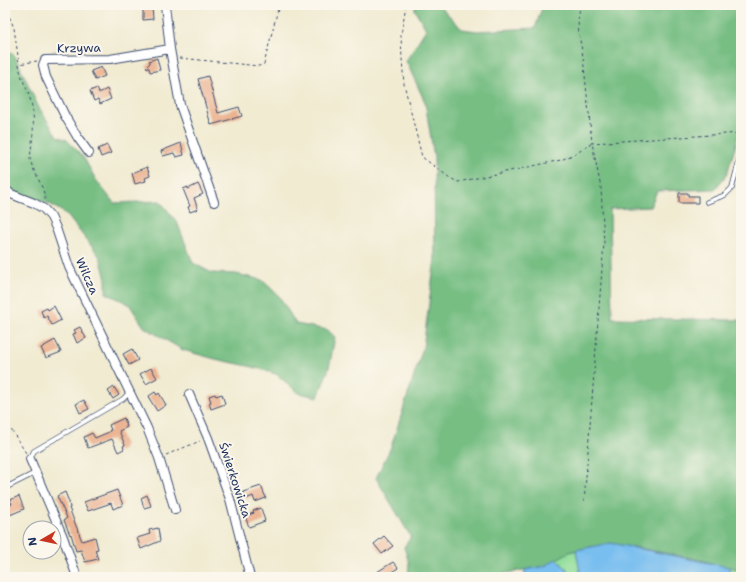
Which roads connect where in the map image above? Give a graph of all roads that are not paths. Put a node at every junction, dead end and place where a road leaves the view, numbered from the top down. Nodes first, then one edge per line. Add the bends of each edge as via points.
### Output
1 (165, 5) edge
2 (170, 53) junction
3 (89, 153) dead end
4 (741, 153) edge
5 (5, 189) edge
6 (214, 202) dead end
7 (707, 202) dead end
8 (129, 393) junction
9 (189, 394) dead end
10 (30, 459) joint
11 (35, 473) junction
12 (5, 488) edge
13 (175, 510) dead end
14 (77, 577) edge
15 (250, 577) edge

1 - 2 street
2 - 3 street, Krzywa via 110,60 45,60 43,65 46,77 65,116
2 - 6 street via 180,105
4 - 7 lane via 732,188 724,195
5 - 8 street, Wilcza via 34,203 51,217 69,267
8 - 10 lane via 34,451
8 - 13 street, Wilcza via 159,458
9 - 15 street, Świerkowicka via 230,499
10 - 11 street
11 - 12 lane
11 - 14 street

